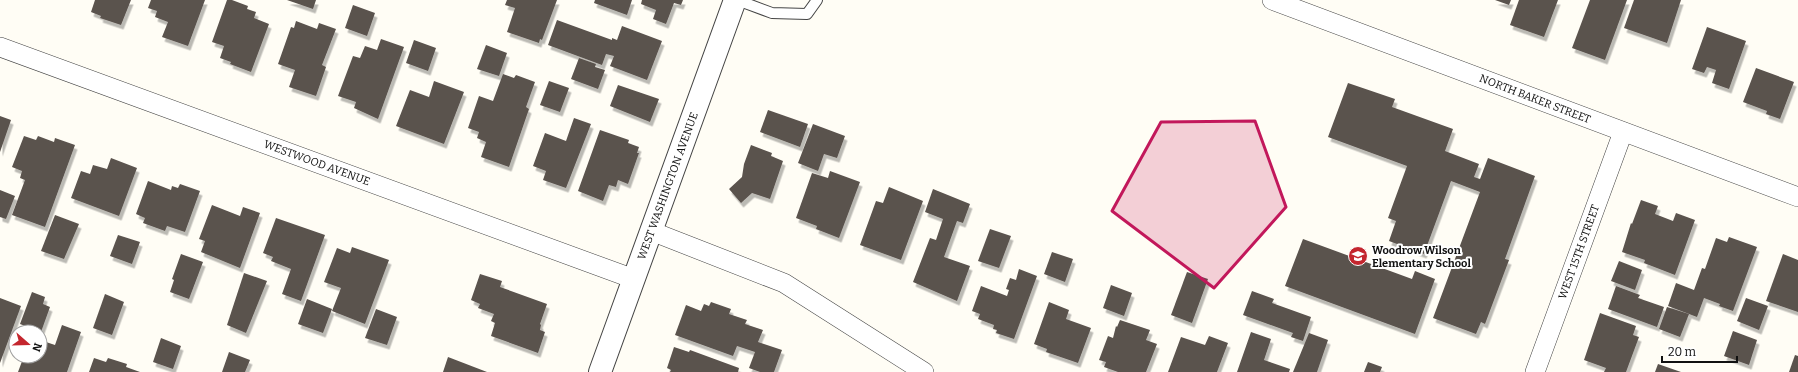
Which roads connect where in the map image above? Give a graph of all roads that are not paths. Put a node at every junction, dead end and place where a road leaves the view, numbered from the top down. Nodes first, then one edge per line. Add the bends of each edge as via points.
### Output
1 (736, 0) edge
2 (817, 0) edge
3 (1272, 0) edge
4 (0, 47) edge
5 (1623, 132) junction
6 (1798, 197) edge
7 (651, 231) junction
8 (634, 279) junction
9 (600, 372) edge
10 (924, 372) edge
11 (1535, 372) edge

1 - 2 lane via 772,13 807,14
1 - 7 street, WEST WASHINGTON AVENUE
3 - 5 street, NORTH BAKER STREET
4 - 8 street, WESTWOOD AVENUE
5 - 6 street, NORTH BAKER STREET
5 - 11 street, WEST 15TH STREET
7 - 8 street, WEST WASHINGTON AVENUE
7 - 10 street via 784,283
8 - 9 street, WEST WASHINGTON AVENUE

